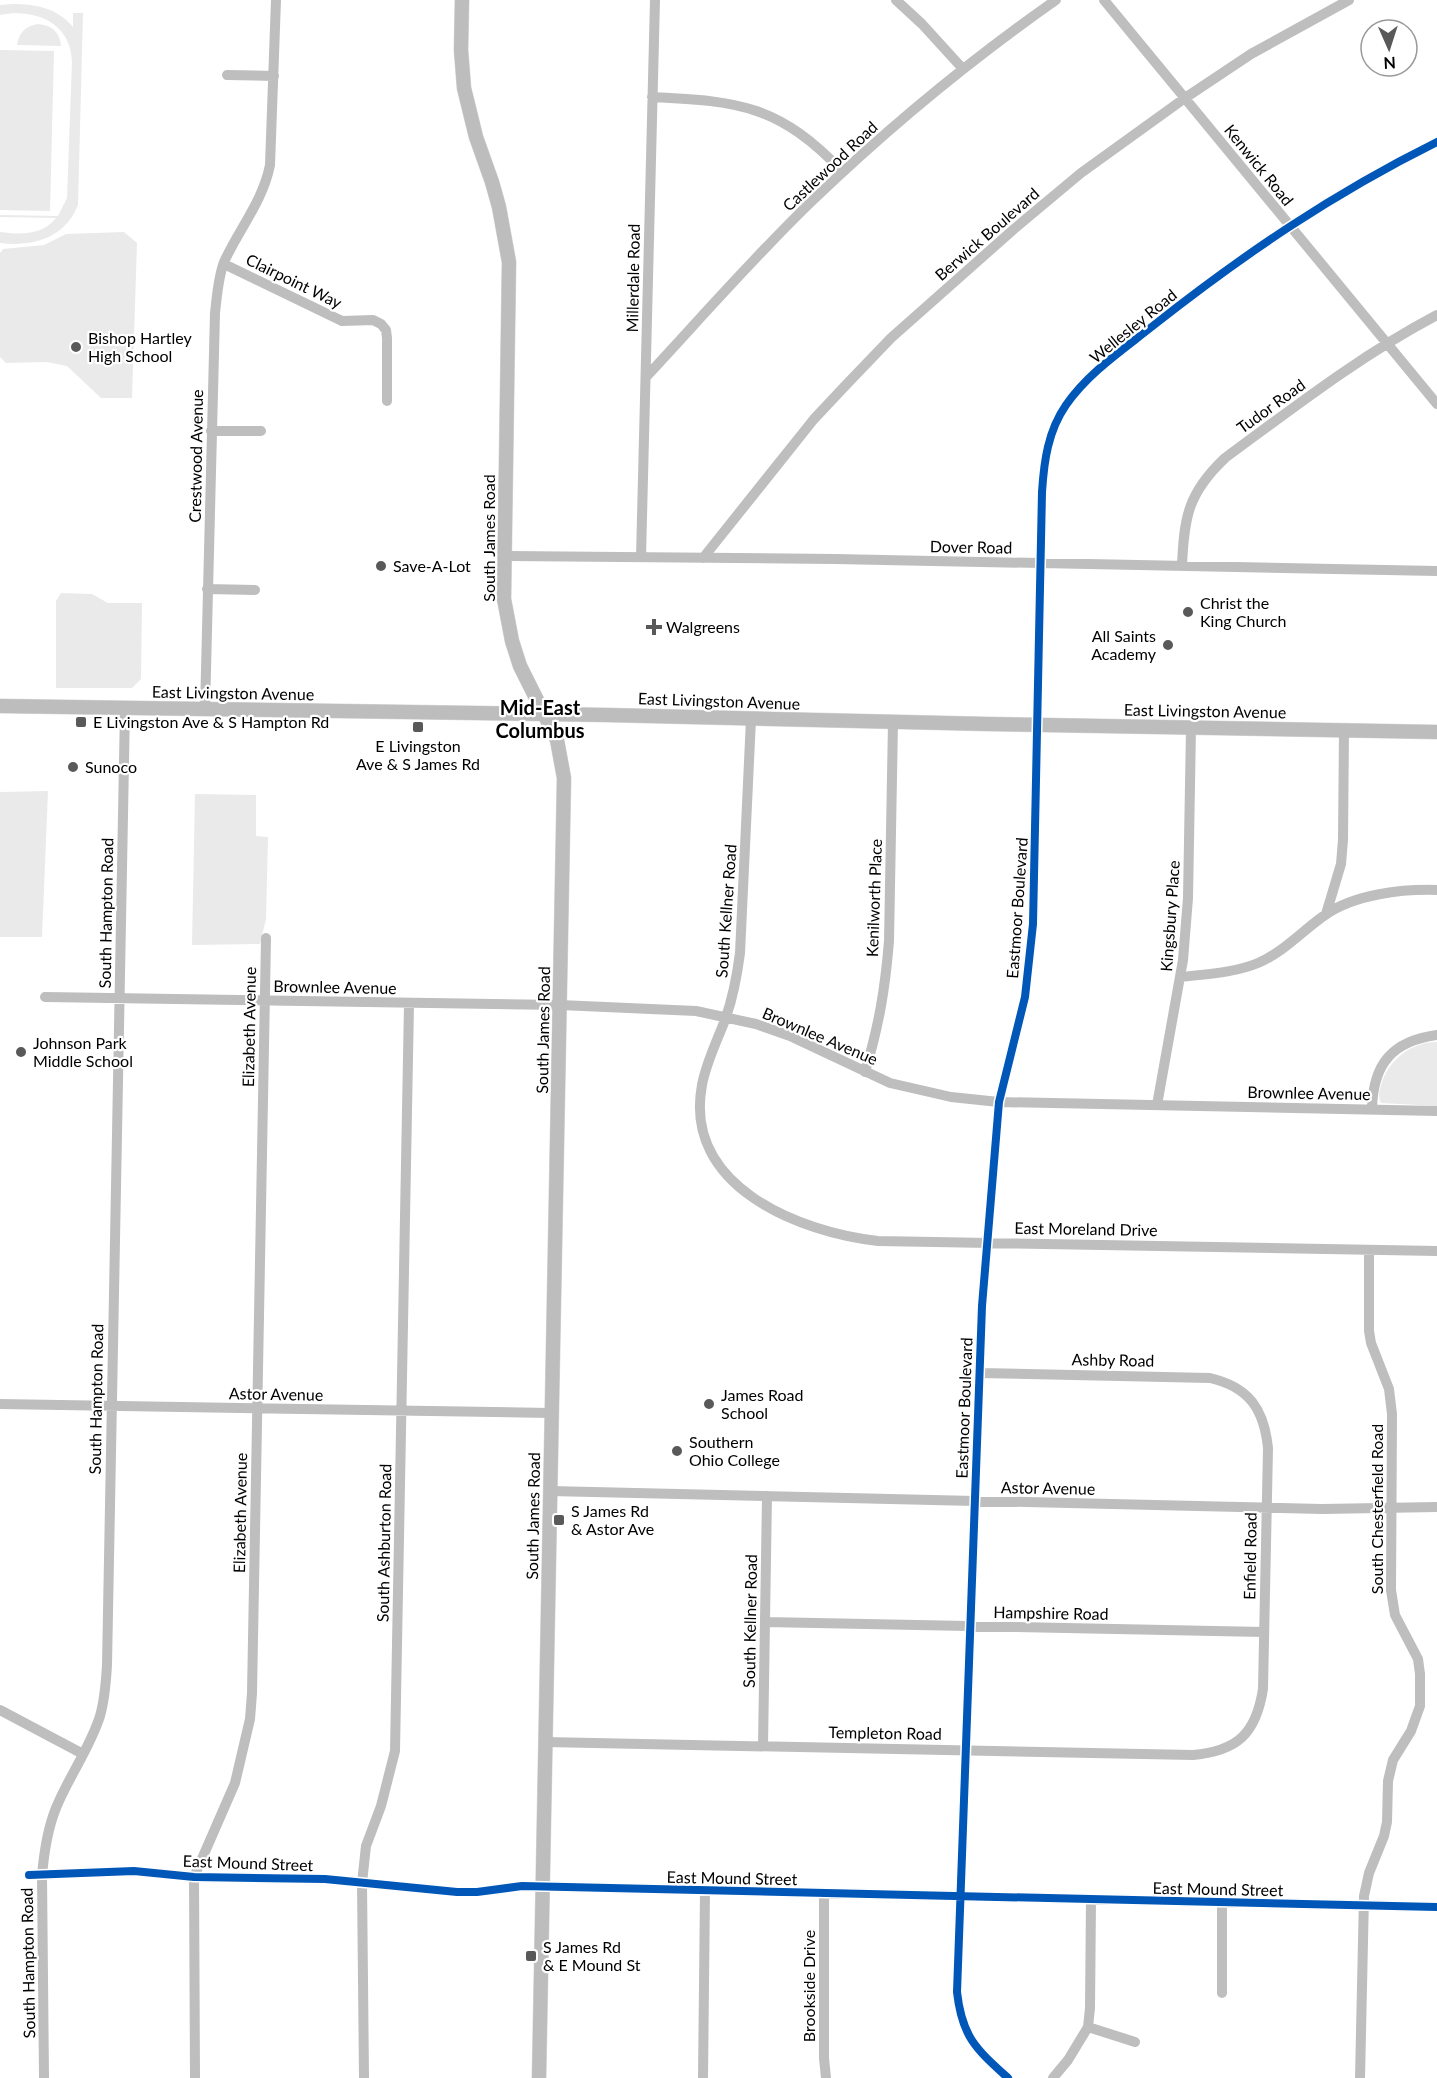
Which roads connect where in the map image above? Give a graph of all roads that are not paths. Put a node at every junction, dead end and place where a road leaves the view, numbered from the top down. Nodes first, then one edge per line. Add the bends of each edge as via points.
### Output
1 (276, 0) edge
2 (462, 0) edge
3 (655, 0) edge
4 (896, 0) edge
5 (1056, 0) edge
6 (1104, 0) edge
7 (1349, 0) edge
8 (963, 69) junction
9 (227, 75) dead end
10 (274, 76) junction
11 (652, 97) junction
12 (1185, 98) junction
13 (1437, 142) edge
14 (843, 172) junction
15 (1289, 226) junction
16 (224, 264) junction
17 (1437, 315) edge
18 (1387, 344) junction
19 (646, 377) junction
20 (387, 402) dead end
21 (1437, 404) edge
22 (211, 431) junction
23 (261, 431) dead end
24 (504, 556) junction
25 (641, 557) junction
26 (703, 558) junction
27 (1040, 563) junction
28 (1182, 566) junction
29 (1437, 572) edge
30 (207, 589) junction
31 (255, 590) dead end
32 (0, 706) edge
33 (125, 709) junction
34 (205, 710) junction
35 (544, 714) junction
36 (751, 719) junction
37 (893, 722) junction
38 (1037, 725) junction
39 (1191, 728) junction
40 (1344, 730) junction
41 (1437, 732) edge
42 (1437, 890) edge
43 (1326, 914) junction
44 (266, 938) dead end
45 (1180, 977) junction
46 (45, 997) dead end
47 (119, 999) junction
48 (265, 1001) junction
49 (409, 1004) junction
50 (560, 1005) junction
51 (726, 1017) junction
52 (1437, 1035) edge
53 (865, 1072) junction
54 (999, 1102) junction
55 (1157, 1105) junction
56 (1372, 1109) junction
57 (1437, 1111) edge
58 (744, 1192) joint
59 (987, 1243) junction
60 (1369, 1250) junction
61 (1437, 1251) edge
62 (979, 1373) junction
63 (1243, 1392) joint
64 (0, 1404) edge
65 (111, 1406) junction
66 (257, 1409) junction
67 (401, 1412) junction
68 (551, 1413) junction
69 (550, 1491) junction
70 (767, 1496) junction
71 (974, 1501) junction
72 (1437, 1507) edge
73 (1266, 1508) junction
74 (1392, 1508) junction
75 (765, 1622) junction
76 (970, 1626) junction
77 (1264, 1632) junction
78 (0, 1710) edge
79 (1250, 1726) joint
80 (545, 1742) junction
81 (762, 1746) junction
82 (965, 1750) junction
83 (83, 1754) junction
84 (29, 1875) dead end
85 (42, 1876) junction
86 (194, 1877) junction
87 (362, 1883) junction
88 (542, 1887) junction
89 (705, 1890) junction
90 (824, 1893) junction
91 (960, 1896) junction
92 (1091, 1899) junction
93 (1222, 1902) junction
94 (1364, 1905) junction
95 (1437, 1907) edge
96 (1222, 1993) dead end
97 (1088, 2027) junction
98 (1135, 2042) dead end
99 (44, 2078) edge
100 (195, 2078) edge
101 (364, 2078) edge
102 (539, 2078) edge
103 (704, 2078) edge
104 (826, 2078) edge
105 (1008, 2078) edge
106 (1053, 2078) edge
107 (1360, 2078) edge

1 - 10 street, Crestwood Avenue
2 - 24 main road, South James Road via 464,88 499,207 510,270
3 - 11 street, Millerdale Road
4 - 8 street
5 - 8 street, Castlewood Road
6 - 12 street, Kenwick Road
7 - 12 street, Berwick Boulevard via 1251,54
8 - 14 street, Castlewood Road
9 - 10 street
10 - 16 street, Crestwood Avenue via 267,181
11 - 14 street via 705,99 766,113 819,147
11 - 19 street, Millerdale Road
12 - 15 street, Kenwick Road
12 - 26 street, Berwick Boulevard via 1081,173 891,338 814,419
13 - 15 street, Wellesley Road via 1342,192
14 - 19 street, Castlewood Road
15 - 18 street, Kenwick Road
15 - 27 street, Wellesley Road via 1203,286 1101,367 1066,405 1048,443 1044,466
16 - 20 street, Clairpoint Way via 342,321 373,320 381,324 387,338
16 - 22 street, Crestwood Avenue via 215,313
17 - 18 street, Tudor Road
18 - 21 street, Kenwick Road
18 - 28 street, Tudor Road via 1225,458 1209,474 1188,511
19 - 25 street, Millerdale Road
22 - 23 street
22 - 30 street, Crestwood Avenue
24 - 25 street, Dover Road
24 - 35 main road, South James Road via 504,599 512,641
25 - 26 street, Dover Road
26 - 27 street, Dover Road
27 - 28 street, Dover Road
27 - 38 street, Wellesley Road
28 - 29 street, Dover Road
30 - 31 street
30 - 34 street, Crestwood Avenue
32 - 33 main road, East Livingston Avenue
33 - 34 main road, East Livingston Avenue
33 - 47 street, South Hampton Road
34 - 35 main road, East Livingston Avenue
35 - 36 main road, East Livingston Avenue
35 - 50 main road, South James Road via 557,740 564,778
36 - 37 main road, East Livingston Avenue
36 - 51 street, South Kellner Road via 741,942
37 - 38 main road, East Livingston Avenue
37 - 53 street, Kenilworth Place via 889,941 877,1030
38 - 39 main road, East Livingston Avenue
38 - 54 street, Eastmoor Boulevard via 1034,924 1024,997
39 - 40 main road, East Livingston Avenue
39 - 45 street, Kingsbury Place via 1188,898
40 - 41 main road, East Livingston Avenue
40 - 43 street via 1341,864
42 - 43 street via 1372,896
43 - 45 street via 1258,963
44 - 48 street, Elizabeth Avenue
45 - 55 street, Kingsbury Place
46 - 47 street, Brownlee Avenue
47 - 48 street, Brownlee Avenue
47 - 65 street, South Hampton Road
48 - 49 street, Brownlee Avenue
48 - 66 street, Elizabeth Avenue
49 - 50 street, Brownlee Avenue
49 - 67 street, South Ashburton Road
50 - 51 street, Brownlee Avenue via 685,1010
50 - 68 main road, South James Road
51 - 53 street, Brownlee Avenue via 789,1036
51 - 58 street, South Kellner Road via 704,1076 700,1113 713,1154
52 - 56 street via 1420,1037 1392,1053 1381,1066
53 - 54 street, Brownlee Avenue via 918,1090
54 - 55 street, Brownlee Avenue
54 - 59 street, Eastmoor Boulevard
55 - 56 street, Brownlee Avenue
56 - 57 street, Brownlee Avenue
58 - 59 street, East Moreland Drive via 783,1216 848,1238
59 - 60 street, East Moreland Drive
59 - 62 street, Eastmoor Boulevard
60 - 61 street, East Moreland Drive
60 - 74 street, South Chesterfield Road via 1369,1331 1391,1398
62 - 63 street, Ashby Road via 1197,1377 1222,1381
62 - 71 street, Eastmoor Boulevard
63 - 73 street, Enfield Road via 1258,1408 1266,1430
64 - 65 street, Astor Avenue
65 - 66 street, Astor Avenue
65 - 83 street, South Hampton Road via 105,1690 93,1737
66 - 67 street, Astor Avenue
66 - 86 street, Elizabeth Avenue via 250,1719 235,1783
67 - 68 street, Astor Avenue
67 - 87 street, South Ashburton Road via 395,1751 366,1846
68 - 69 main road, South James Road
69 - 70 street, Astor Avenue
69 - 80 main road, South James Road
70 - 71 street, Astor Avenue
70 - 75 street, South Kellner Road
71 - 73 street, Astor Avenue
71 - 76 street, Eastmoor Boulevard
72 - 74 street, Astor Avenue
73 - 74 street, Astor Avenue
73 - 77 street, Enfield Road
74 - 94 street, South Chesterfield Road via 1390,1590 1400,1626 1418,1659 1420,1706 1412,1731 1390,1770 1387,1822 1369,1873
75 - 76 street, Hampshire Road
75 - 81 street, South Kellner Road
76 - 77 street, Hampshire Road
76 - 82 street, Eastmoor Boulevard
77 - 79 street, Enfield Road via 1263,1689
78 - 83 street
79 - 82 street, Templeton Road via 1241,1739 1225,1749 1193,1755
80 - 81 street, Templeton Road
80 - 88 main road, South James Road
81 - 82 street, Templeton Road
82 - 91 street, Eastmoor Boulevard
83 - 85 street, South Hampton Road via 49,1826
84 - 85 street, East Mound Street
85 - 86 street, East Mound Street via 134,1871
85 - 99 street, South Hampton Road
86 - 87 street, East Mound Street
86 - 100 street, Elizabeth Avenue
87 - 88 street, East Mound Street via 457,1892
87 - 101 street, South Ashburton Road
88 - 89 street, East Mound Street
88 - 102 main road, South James Road
89 - 90 street, East Mound Street
89 - 103 street
90 - 91 street, East Mound Street
90 - 104 street, Brookside Drive
91 - 92 street, East Mound Street
91 - 105 street, Eastmoor Boulevard via 959,2010 970,2040
92 - 93 street, East Mound Street
92 - 97 street
93 - 94 street, East Mound Street
93 - 96 street
94 - 95 street, East Mound Street
94 - 107 street, South Chesterfield Road
97 - 98 street
97 - 106 street

